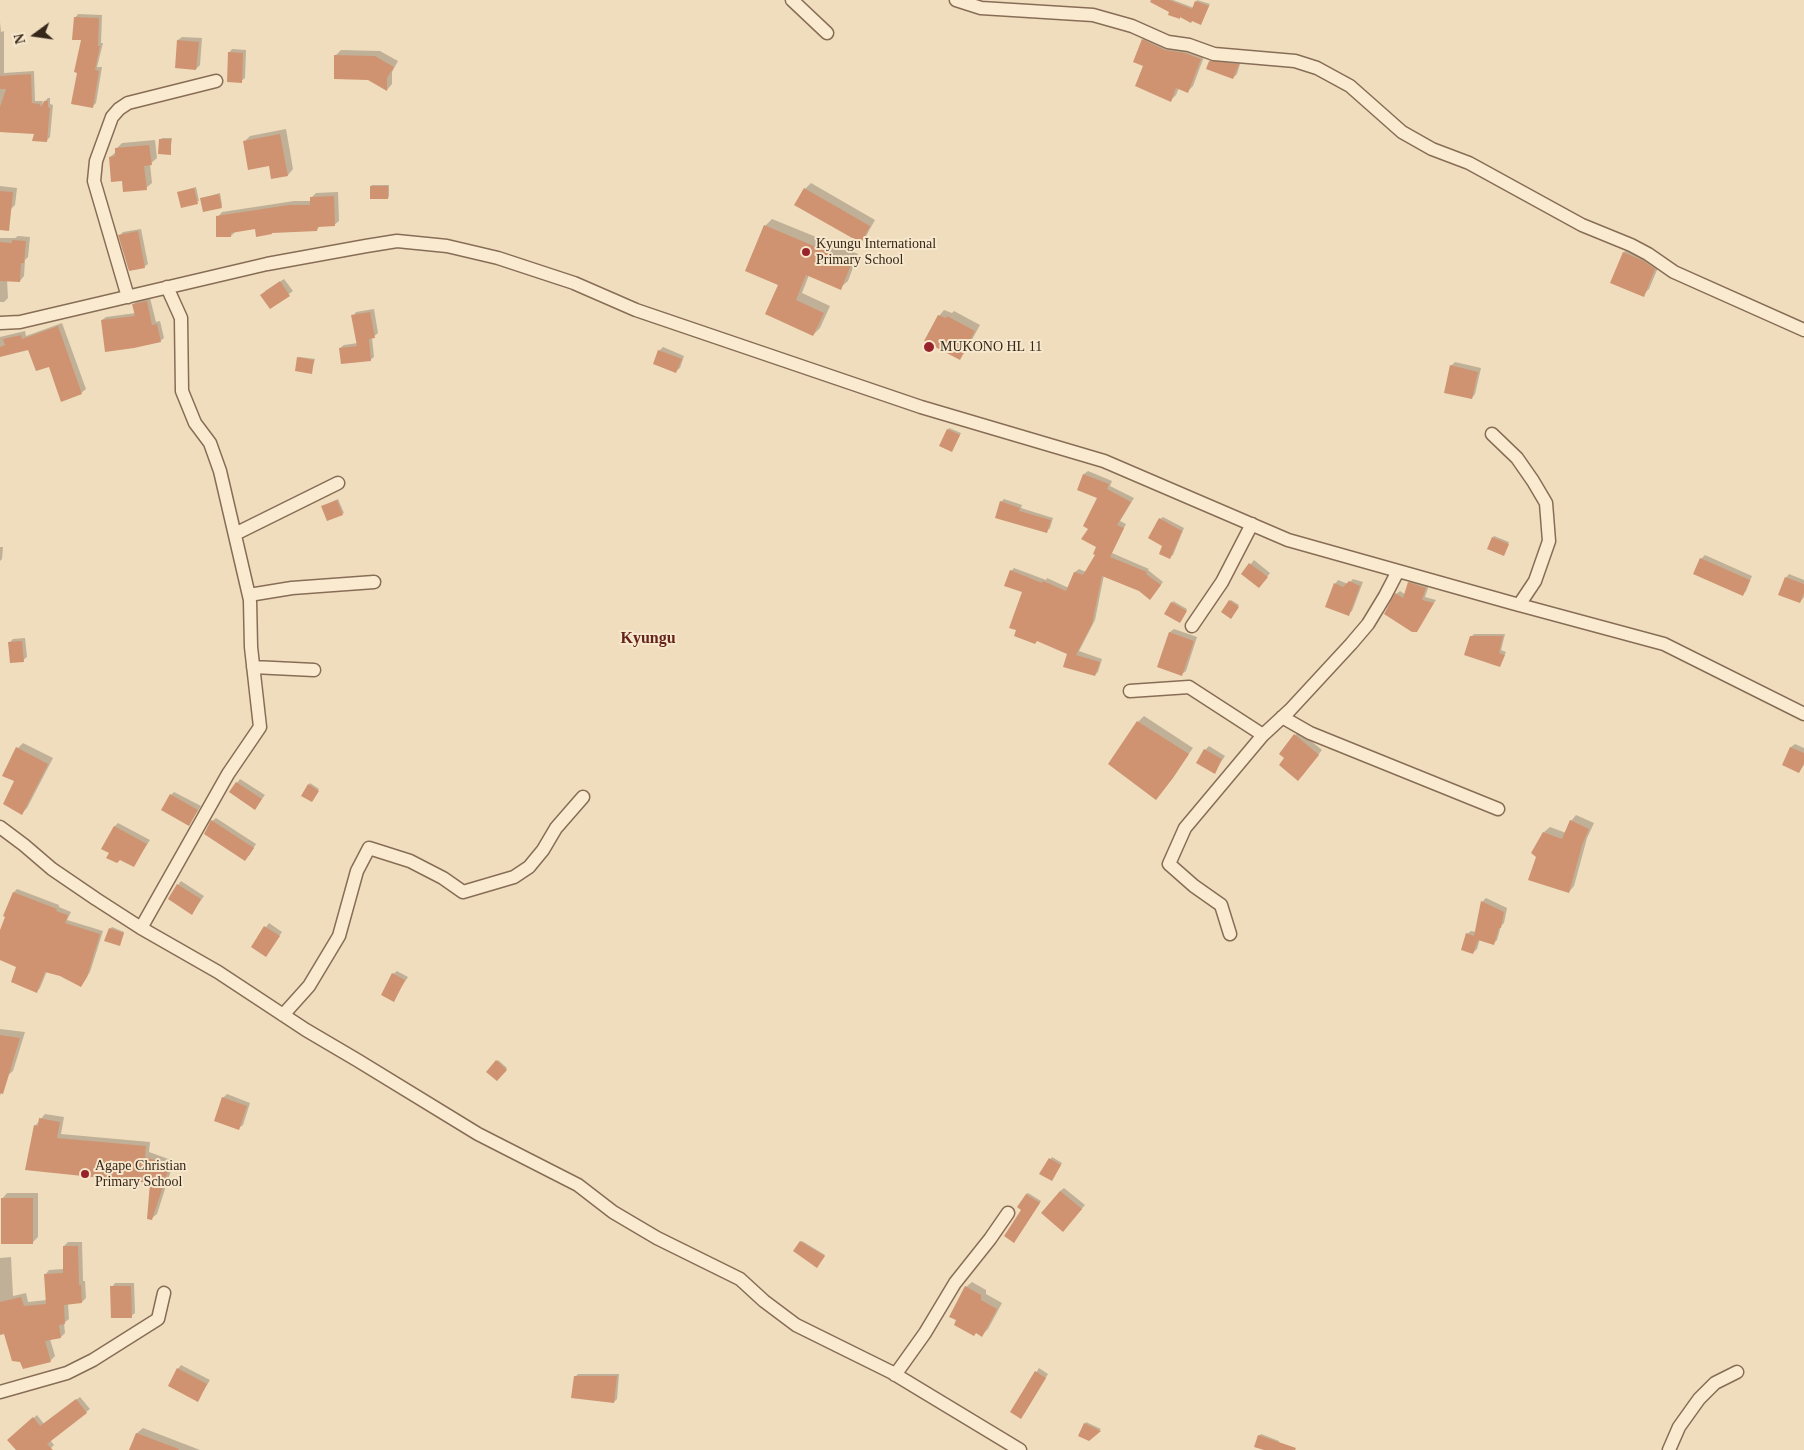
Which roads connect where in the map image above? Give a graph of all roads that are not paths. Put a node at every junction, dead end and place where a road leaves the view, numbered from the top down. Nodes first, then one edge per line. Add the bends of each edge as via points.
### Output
1 (792, 0) edge
2 (956, 0) edge
3 (827, 33) dead end
4 (216, 81) dead end
5 (167, 287) junction
6 (128, 297) junction
7 (0, 323) edge
8 (1804, 330) edge
9 (1492, 434) dead end
10 (338, 483) dead end
11 (1252, 524) junction
12 (235, 534) junction
13 (1398, 571) junction
14 (374, 582) dead end
15 (249, 595) junction
16 (1519, 605) junction
17 (1192, 626) dead end
18 (253, 667) junction
19 (314, 670) dead end
20 (1130, 691) dead end
21 (1804, 714) edge
22 (1282, 717) junction
23 (1262, 735) junction
24 (583, 797) dead end
25 (1498, 809) dead end
26 (0, 828) edge
27 (141, 928) junction
28 (1230, 934) dead end
29 (282, 1015) junction
30 (1008, 1213) dead end
31 (164, 1293) dead end
32 (1737, 1372) dead end
33 (895, 1375) junction
34 (0, 1392) edge
35 (1020, 1450) edge
36 (1669, 1450) edge

1 - 3 street
2 - 8 street via 981,8 1093,15 1132,26 1168,42 1214,54 1296,62 1317,68 1350,86 1402,132 1432,149 1469,163 1582,224 1631,245 1674,272
4 - 6 street via 128,103 112,117 96,161 94,181
5 - 6 street
5 - 11 street via 267,264 397,241 447,246 498,258 574,283 636,310 921,407 1104,461
5 - 12 street via 181,318 182,391 196,423 210,443
6 - 7 street via 20,322
9 - 16 street via 1517,458 1546,503 1548,541 1535,581
10 - 12 street
11 - 13 street via 1288,540
11 - 17 street via 1222,582
12 - 15 street
13 - 16 street
13 - 22 street via 1368,624
14 - 15 street via 292,588
15 - 18 street
16 - 21 street via 1664,644
18 - 19 street
18 - 27 street via 260,727 228,774
20 - 23 street via 1189,687
22 - 23 street
22 - 25 street via 1310,733
23 - 28 street via 1185,828 1169,864 1221,905
24 - 29 street via 529,867 514,877 463,892 410,861 369,848 357,871 339,936 309,986
26 - 27 street via 52,869
27 - 29 street via 218,972
29 - 33 street via 478,1134 578,1185 613,1212 657,1238 740,1279 796,1325
30 - 33 street via 954,1283 925,1333
31 - 34 street via 158,1319 93,1360 67,1373
32 - 36 street via 1715,1383 1699,1399 1679,1427
33 - 35 street

